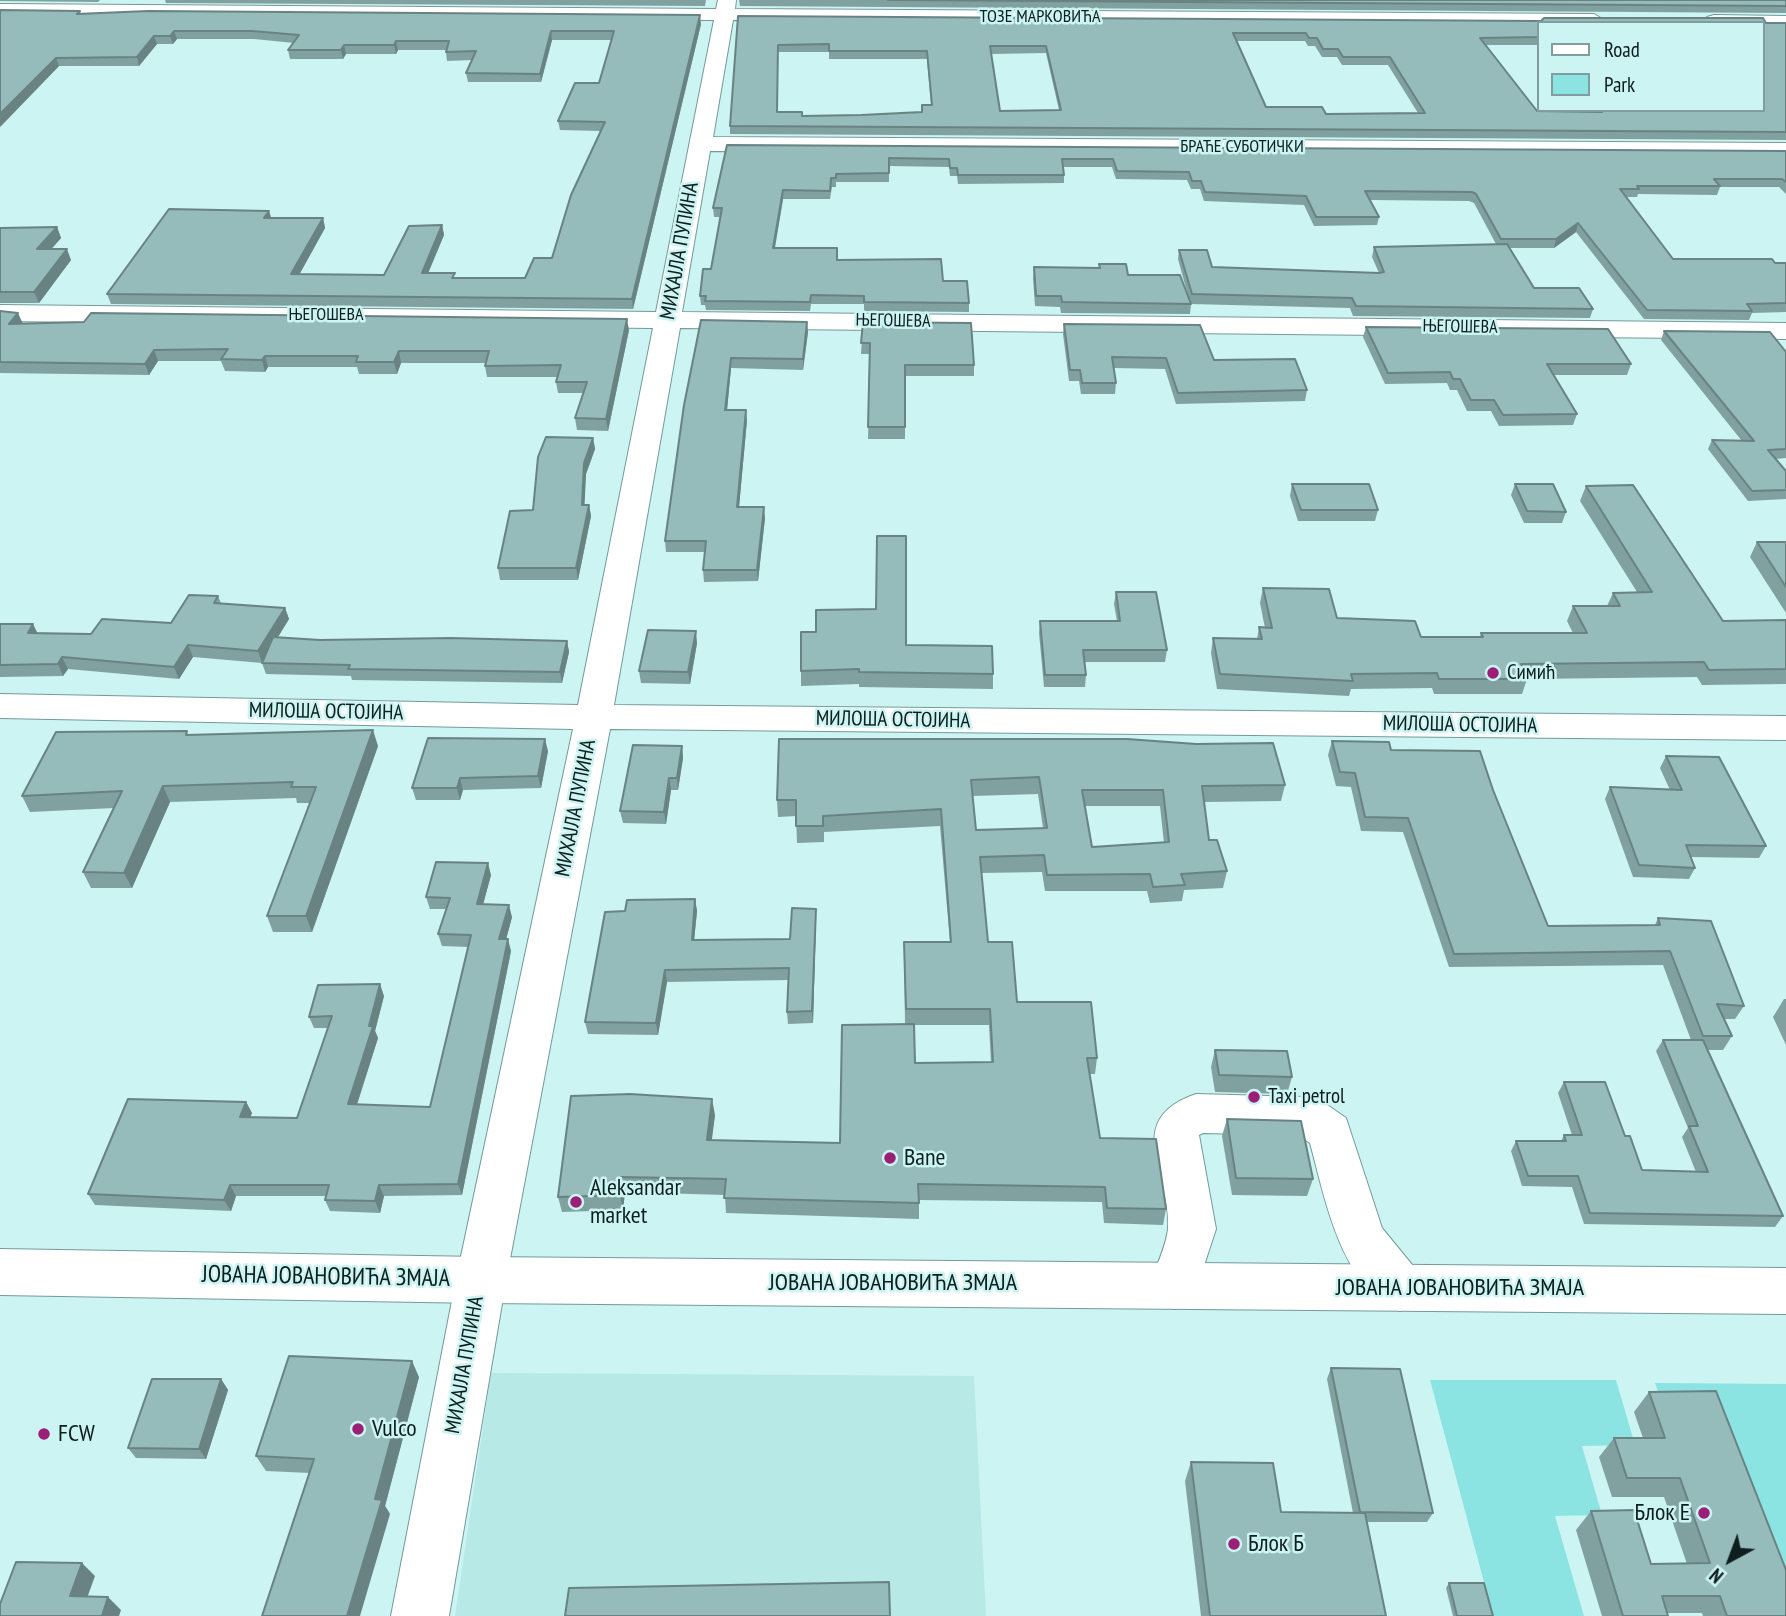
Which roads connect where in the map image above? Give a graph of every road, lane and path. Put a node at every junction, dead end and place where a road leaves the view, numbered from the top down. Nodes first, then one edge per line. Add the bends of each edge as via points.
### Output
1 (27, 5) edge
2 (726, 7) edge
3 (0, 10) edge
4 (1619, 20) edge
5 (1765, 22) edge
6 (1786, 22) edge
7 (0, 30) edge
8 (699, 145) junction
9 (1786, 150) edge
10 (0, 313) edge
11 (668, 318) junction
12 (1786, 331) edge
13 (0, 706) edge
14 (594, 717) junction
15 (1786, 728) edge
16 (0, 1272) edge
17 (481, 1280) junction
18 (1174, 1286) junction
19 (1400, 1288) junction
20 (1786, 1291) edge
21 (420, 1616) edge

1 - 2 street, ТОЗЕ МАРКОВИЋА
1 - 3 street, ТОЗЕ МАРКОВИЋА
1 - 7 street
2 - 4 street, ТОЗЕ МАРКОВИЋА
2 - 8 street, МИХАЈЛА ПУПИНА
5 - 6 street
8 - 9 street, БРАЋЕ СУБОТИЧКИ
8 - 11 street, МИХАЈЛА ПУПИНА
10 - 11 street, ЊЕГОШЕВА
11 - 12 street, ЊЕГОШЕВА
11 - 14 street, МИХАЈЛА ПУПИНА
13 - 14 street, МИЛОША ОСТОЈИНА
14 - 15 street, МИЛОША ОСТОЈИНА
14 - 17 street, МИХАЈЛА ПУПИНА
16 - 17 street, ЈОВАНА ЈОВАНОВИЋА ЗМАЈА
17 - 18 street, ЈОВАНА ЈОВАНОВИЋА ЗМАЈА
17 - 21 street, МИХАЈЛА ПУПИНА
18 - 19 street, ЈОВАНА ЈОВАНОВИЋА ЗМАЈА
18 - 19 street via 1192,1228 1176,1135 1196,1113 1307,1116 1330,1132 1362,1239
19 - 20 street, ЈОВАНА ЈОВАНОВИЋА ЗМАЈА

